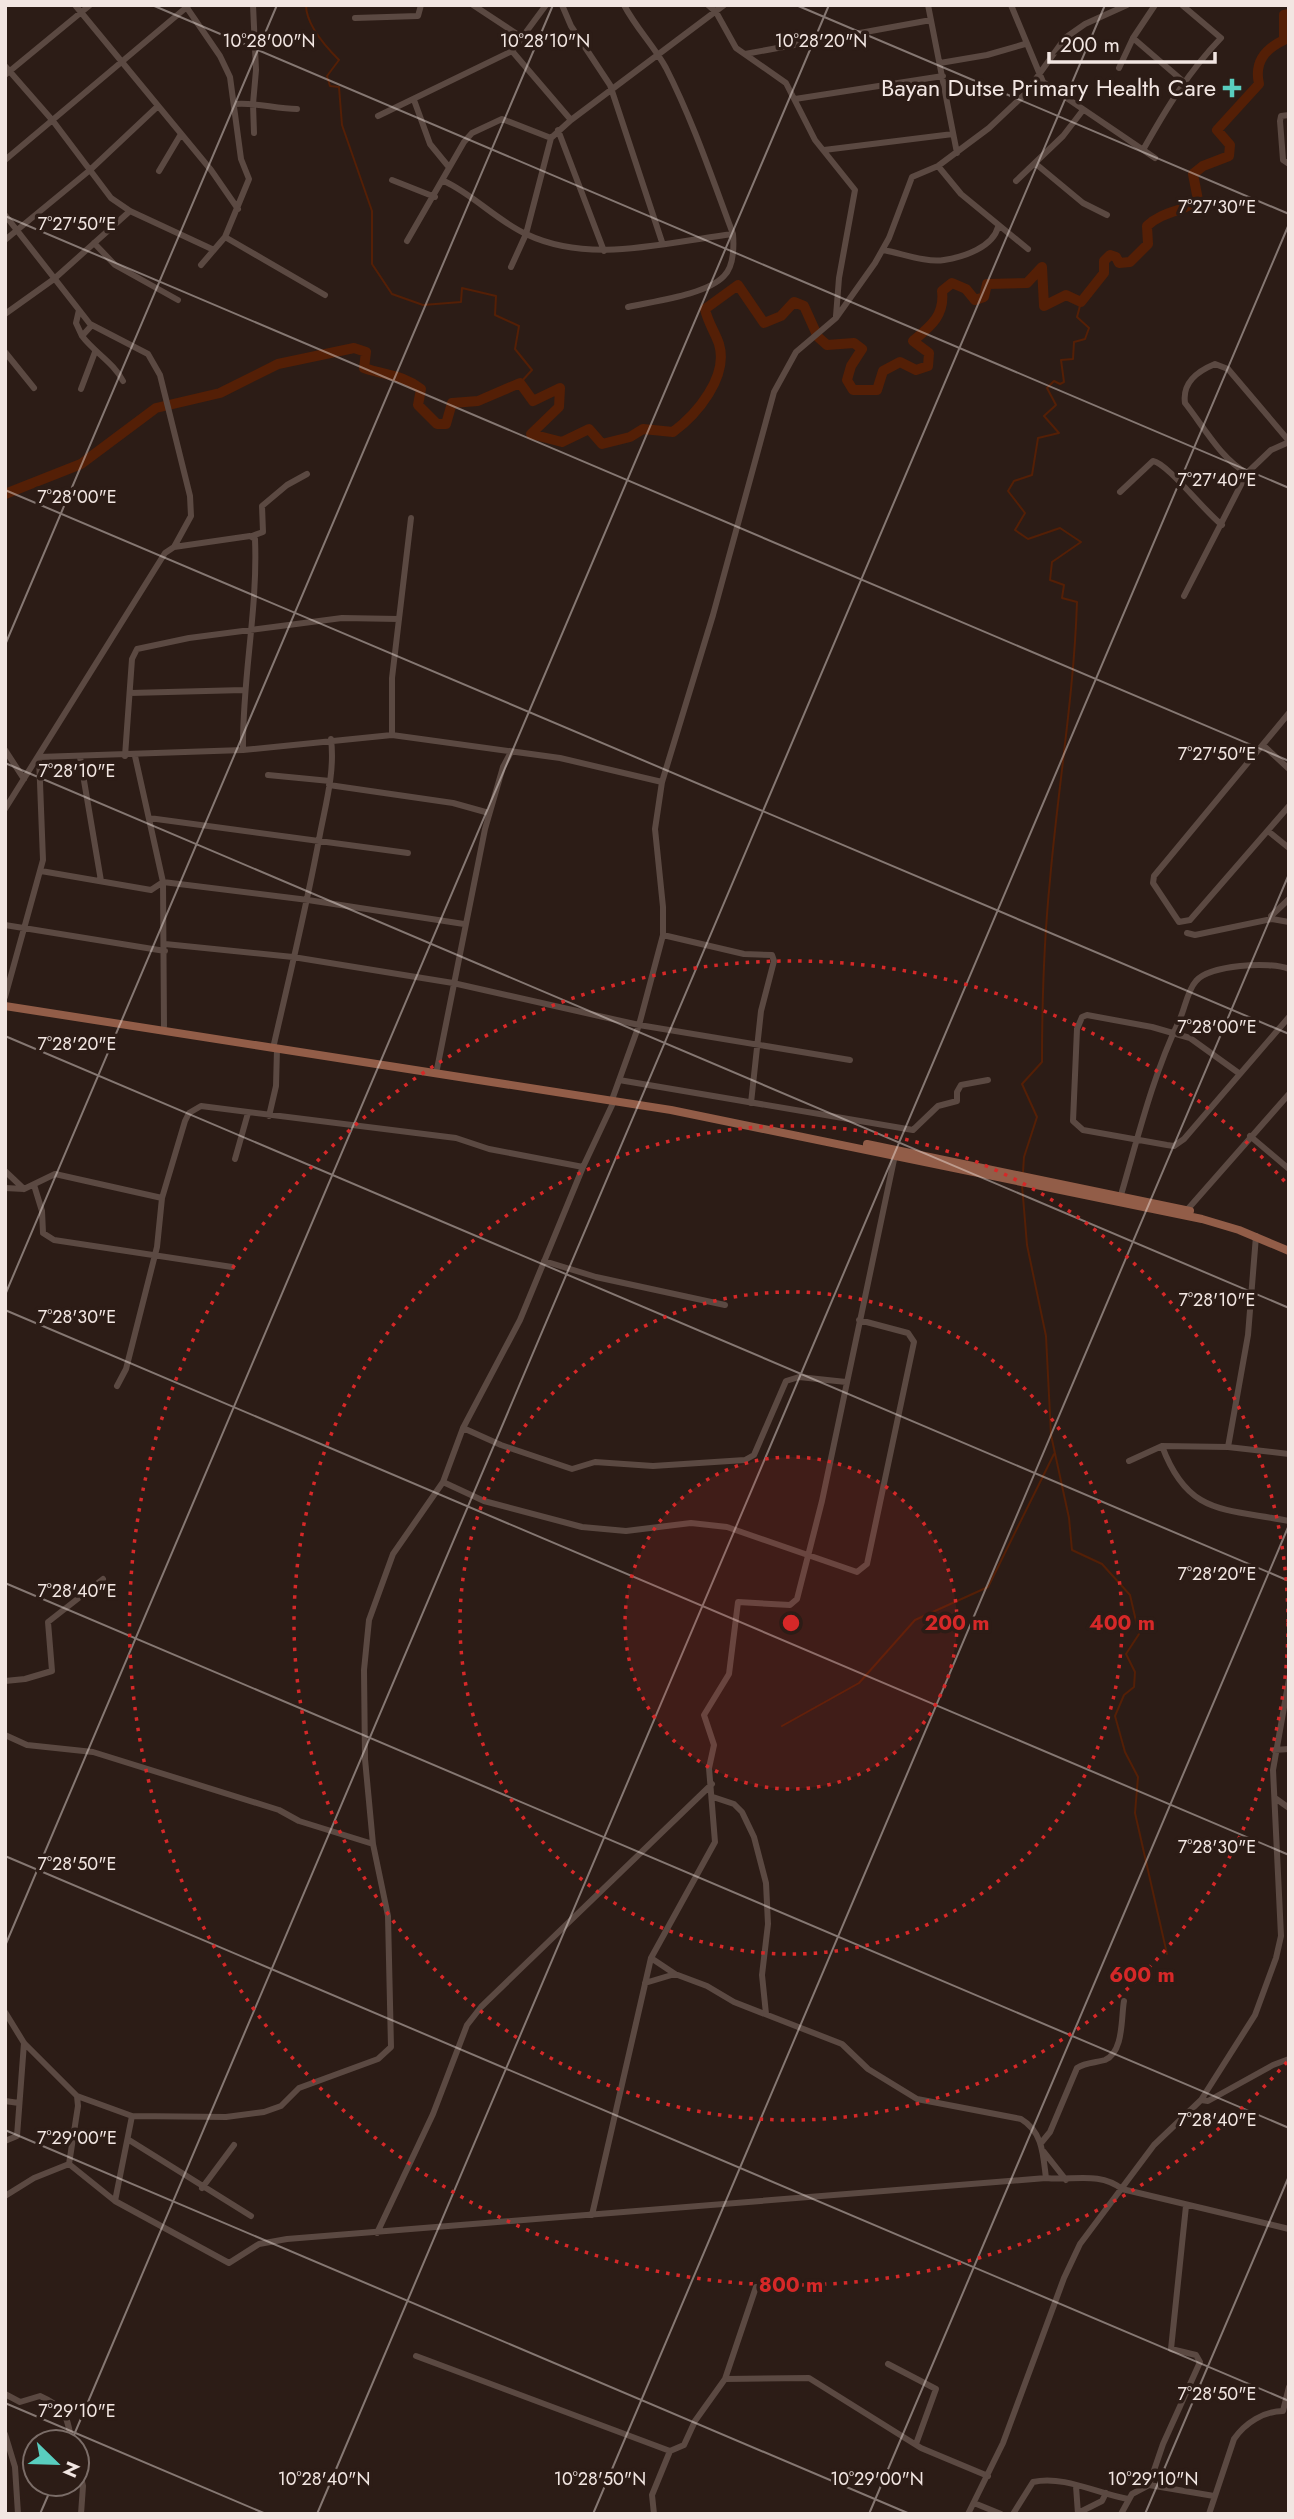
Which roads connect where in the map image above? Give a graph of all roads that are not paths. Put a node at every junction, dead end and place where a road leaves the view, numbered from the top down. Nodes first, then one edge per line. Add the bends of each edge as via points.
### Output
1 (75, 5) edge
2 (90, 5) edge
3 (253, 5) edge
4 (421, 5) edge
5 (473, 5) edge
6 (562, 5) edge
7 (624, 5) edge
8 (708, 5) edge
9 (723, 5) edge
10 (937, 5) edge
11 (1011, 5) edge
12 (1127, 5) edge
13 (1155, 5) edge
14 (1182, 5) edge
15 (187, 6) edge
16 (542, 7) edge
17 (928, 8) edge
18 (716, 12) junction
19 (81, 13) junction
20 (355, 18) dead end
21 (931, 20) junction
22 (523, 38) junction
23 (1133, 38) junction
24 (1025, 44) junction
25 (512, 51) junction
26 (657, 54) junction
27 (745, 54) junction
28 (120, 61) junction
29 (940, 63) junction
30 (1119, 68) dead end
31 (7, 71) edge
32 (1038, 74) junction
33 (943, 76) junction
34 (1184, 82) junction
35 (611, 91) junction
36 (795, 99) junction
37 (414, 100) junction
38 (235, 104) junction
39 (253, 104) junction
40 (158, 106) junction
41 (297, 109) dead end
42 (1083, 110) junction
43 (1289, 115) edge
44 (378, 117) dead end
45 (571, 120) junction
46 (53, 121) junction
47 (558, 130) junction
48 (254, 133) dead end
49 (181, 134) junction
50 (954, 134) junction
51 (551, 138) junction
52 (824, 150) junction
53 (1143, 150) junction
54 (957, 153) junction
55 (1155, 158) dead end
56 (5, 160) edge
57 (1036, 164) junction
58 (1289, 164) edge
59 (448, 166) junction
60 (938, 166) junction
61 (90, 170) junction
62 (159, 171) dead end
63 (393, 180) dead end
64 (444, 181) junction
65 (1016, 181) dead end
66 (435, 197) junction
67 (238, 209) junction
68 (130, 211) junction
69 (5, 215) edge
70 (1107, 215) dead end
71 (998, 227) junction
72 (17, 231) junction
73 (526, 234) junction
74 (733, 234) junction
75 (225, 237) junction
76 (5, 240) edge
77 (407, 241) dead end
78 (662, 242) junction
79 (94, 243) junction
80 (1028, 249) dead end
81 (214, 250) junction
82 (883, 250) junction
83 (604, 251) junction
84 (201, 265) dead end
85 (511, 267) dead end
86 (54, 279) junction
87 (325, 295) dead end
88 (178, 300) dead end
89 (628, 307) dead end
90 (79, 310) junction
91 (5, 314) edge
92 (836, 318) junction
93 (92, 324) junction
94 (82, 336) junction
95 (5, 352) edge
96 (95, 352) junction
97 (123, 380) dead end
98 (34, 388) dead end
99 (81, 389) dead end
100 (1289, 441) edge
101 (1248, 473) junction
102 (307, 474) dead end
103 (1120, 492) dead end
104 (411, 518) dead end
105 (1222, 525) junction
106 (252, 536) junction
107 (174, 547) junction
108 (1184, 596) dead end
109 (399, 619) junction
110 (252, 631) junction
111 (244, 690) junction
112 (130, 693) junction
113 (1289, 713) edge
114 (392, 735) junction
115 (331, 739) junction
116 (1263, 746) junction
117 (5, 750) edge
118 (243, 750) junction
119 (498, 751) junction
120 (511, 752) junction
121 (135, 755) junction
122 (125, 756) junction
123 (39, 757) junction
124 (79, 757) junction
125 (503, 767) junction
126 (1289, 769) edge
127 (268, 775) dead end
128 (24, 779) junction
129 (662, 782) junction
130 (329, 783) junction
131 (1289, 806) edge
132 (5, 809) edge
133 (489, 813) junction
134 (149, 818) junction
135 (1268, 831) junction
136 (319, 840) junction
137 (1289, 848) edge
138 (408, 853) dead end
139 (41, 871) junction
140 (101, 881) junction
141 (163, 882) junction
142 (1289, 899) edge
143 (308, 900) junction
144 (1272, 919) junction
145 (1289, 922) edge
146 (464, 924) junction
147 (5, 925) edge
148 (25, 928) junction
149 (1186, 933) dead end
150 (663, 935) junction
151 (165, 947) junction
152 (293, 957) junction
153 (1289, 969) edge
154 (453, 982) junction
155 (5, 1002) edge
156 (1289, 1017) edge
157 (164, 1026) junction
158 (639, 1026) junction
159 (1172, 1033) junction
160 (758, 1045) junction
161 (275, 1046) junction
162 (850, 1060) dead end
163 (408, 1067) junction
164 (437, 1069) junction
165 (1240, 1074) junction
166 (619, 1080) junction
167 (988, 1080) dead end
168 (1289, 1094) edge
169 (614, 1099) junction
170 (751, 1103) junction
171 (248, 1113) junction
172 (269, 1116) junction
173 (1250, 1136) junction
174 (1138, 1140) junction
175 (895, 1156) junction
176 (234, 1159) dead end
177 (583, 1167) junction
178 (1289, 1169) edge
179 (5, 1171) edge
180 (34, 1185) junction
181 (5, 1188) edge
182 (24, 1188) junction
183 (1121, 1195) junction
184 (162, 1198) junction
185 (1187, 1210) junction
186 (1256, 1236) junction
187 (1289, 1245) edge
188 (1289, 1251) edge
189 (155, 1258) junction
190 (544, 1261) junction
191 (232, 1267) dead end
192 (726, 1305) dead end
193 (859, 1320) junction
194 (846, 1382) junction
195 (117, 1386) dead end
196 (463, 1428) junction
197 (1162, 1446) junction
198 (1228, 1447) junction
199 (1289, 1454) edge
200 (1129, 1461) dead end
201 (443, 1482) junction
202 (1289, 1521) edge
203 (808, 1554) junction
204 (103, 1579) dead end
205 (1289, 1679) edge
206 (5, 1681) edge
207 (5, 1735) edge
208 (1274, 1749) junction
209 (1289, 1749) edge
210 (712, 1784) junction
211 (713, 1797) junction
212 (1275, 1798) junction
213 (1289, 1808) edge
214 (373, 1844) junction
215 (651, 1958) junction
216 (675, 1975) junction
217 (645, 1983) junction
218 (1125, 2001) dead end
219 (5, 2012) edge
220 (766, 2014) junction
221 (24, 2043) junction
222 (1289, 2059) edge
223 (77, 2096) junction
224 (1201, 2100) junction
225 (5, 2101) edge
226 (19, 2103) junction
227 (132, 2116) junction
228 (129, 2140) junction
229 (5, 2141) edge
230 (234, 2145) dead end
231 (1042, 2146) junction
232 (68, 2164) junction
233 (1046, 2178) junction
234 (1066, 2180) junction
235 (202, 2188) junction
236 (1122, 2189) junction
237 (5, 2196) edge
238 (115, 2201) junction
239 (1186, 2206) junction
240 (592, 2215) junction
241 (251, 2216) dead end
242 (1289, 2229) edge
243 (377, 2233) junction
244 (756, 2287) dead end
245 (416, 2356) dead end
246 (888, 2364) dead end
247 (725, 2379) junction
248 (1289, 2386) edge
249 (5, 2394) edge
250 (69, 2428) edge
251 (5, 2434) edge
252 (916, 2444) junction
253 (670, 2451) junction
254 (988, 2476) junction
255 (1149, 2484) junction
256 (1076, 2486) junction
257 (1105, 2493) junction
258 (1213, 2496) junction
259 (1128, 2498) junction
260 (974, 2503) junction
261 (1078, 2513) edge
262 (18, 2514) edge
263 (654, 2514) edge
264 (968, 2514) edge
265 (1001, 2514) edge
266 (1013, 2514) edge
267 (1121, 2514) edge
268 (1209, 2514) edge

1 - 19 street
2 - 19 street
3 - 39 street
4 - 20 street via 418,16
5 - 22 street
6 - 35 street
7 - 26 street
8 - 18 street
9 - 18 street
10 - 17 street
11 - 24 street
12 - 32 street via 1074,30
13 - 23 street
14 - 34 street via 1221,37
15 - 28 street
15 - 38 street via 230,77
16 - 22 street
17 - 21 street
18 - 26 street
18 - 27 street via 728,37
19 - 28 street
19 - 31 street
21 - 27 street
21 - 29 street
22 - 25 street
23 - 30 street
23 - 34 street
24 - 29 street
24 - 32 street
25 - 37 street
25 - 45 street
26 - 35 street
26 - 74 street via 694,132
27 - 36 street via 777,75
28 - 40 street
28 - 46 street
29 - 33 street
31 - 46 street
32 - 42 street via 1050,89
32 - 54 street via 1026,94
33 - 36 street
33 - 50 street
34 - 53 street
35 - 45 street
35 - 78 street
36 - 52 street
37 - 44 street
37 - 59 street via 430,144
38 - 39 street
38 - 67 street via 241,159 249,180
39 - 41 street
39 - 48 street
40 - 49 street
40 - 61 street
42 - 53 street
42 - 57 street
43 - 58 street via 1281,116 1280,121 1283,160
45 - 47 street
46 - 56 street
46 - 61 street
47 - 51 street
47 - 83 street
49 - 62 street
49 - 67 street
50 - 52 street
50 - 54 street
51 - 59 street via 502,119 472,133
51 - 73 street
52 - 92 street via 855,194
53 - 55 street
54 - 60 street
57 - 65 street
57 - 70 street via 1083,203
59 - 64 street
60 - 71 street
60 - 82 street via 912,177
61 - 68 street via 111,198
61 - 72 street
63 - 66 street
64 - 66 street
64 - 73 street via 471,194
66 - 77 street
67 - 75 street
68 - 79 street
68 - 81 street
69 - 72 street
71 - 80 street
71 - 82 street via 989,243 943,261
72 - 76 street
72 - 86 street
73 - 83 street
73 - 85 street
74 - 78 street
74 - 89 street via 729,270 715,283
75 - 81 street
75 - 87 street
78 - 83 street
79 - 86 street
79 - 88 street via 116,265
81 - 84 street
82 - 92 street
86 - 90 street
86 - 91 street
90 - 93 street
90 - 94 street via 76,323
92 - 129 street via 803,342 774,392
93 - 94 street
93 - 107 street via 148,354 162,385 190,496 191,516
94 - 96 street
95 - 98 street
96 - 97 street
96 - 99 street
100 - 101 street via 1271,450
100 - 101 street via 1228,369 1215,364 1199,370 1185,403 1237,468
101 - 105 street
102 - 106 street via 262,506 263,532
103 - 105 street via 1144,467 1153,461 1162,463
104 - 109 street
105 - 108 street
106 - 107 street
106 - 110 street via 256,564
107 - 123 street via 159,562
109 - 110 street via 341,618
109 - 114 street
110 - 111 street
110 - 112 street via 137,649
111 - 112 street
111 - 118 street
112 - 122 street
113 - 116 street
114 - 115 street
114 - 119 street
115 - 118 street
115 - 130 street
116 - 126 street
116 - 135 street via 1154,876 1153,883 1179,922 1190,920
117 - 128 street
118 - 121 street
119 - 120 street
119 - 125 street
120 - 125 street
120 - 129 street via 560,758
121 - 122 street
121 - 134 street
122 - 124 street
123 - 124 street
123 - 128 street
123 - 139 street
124 - 140 street
125 - 133 street
127 - 130 street
128 - 132 street
129 - 150 street via 655,829
130 - 133 street
130 - 136 street
131 - 135 street
133 - 146 street
134 - 136 street
134 - 141 street
135 - 137 street
136 - 138 street
136 - 143 street
139 - 140 street
139 - 148 street
140 - 141 street via 151,890
141 - 143 street
141 - 151 street
142 - 144 street
143 - 146 street
143 - 152 street
144 - 145 street
144 - 149 street
146 - 154 street
147 - 148 street
148 - 151 street
148 - 155 street
150 - 158 street
150 - 160 street via 738,953 772,955
151 - 152 street
151 - 157 street
152 - 154 street
152 - 161 street
153 - 159 street via 1255,964 1202,976 1194,983
154 - 158 street
154 - 164 street
155 - 157 main road
155 - 161 main road
156 - 165 street
157 - 161 main road
158 - 160 street
158 - 166 street
159 - 165 street via 1198,1042
159 - 174 street
159 - 174 street via 1094,1015 1082,1017 1077,1029 1075,1126
160 - 162 street
160 - 170 street
161 - 163 main road
161 - 172 street via 276,1086
163 - 164 main road
163 - 169 main road
164 - 169 main road
165 - 174 street via 1179,1144
166 - 169 street
166 - 170 street
167 - 170 street via 961,1085 957,1101 938,1106 913,1130
168 - 173 street
169 - 175 main road
169 - 177 street
169 - 183 main road
171 - 172 street
171 - 176 street
171 - 184 street via 201,1106 190,1112
172 - 177 street via 456,1138
173 - 178 street
173 - 185 street
174 - 183 street
175 - 186 main road via 1162,1210
175 - 193 street
177 - 190 street
179 - 182 street
180 - 182 street
180 - 184 street via 55,1174
180 - 189 street via 43,1233 54,1240
181 - 182 street
183 - 185 main road
184 - 189 street
185 - 187 main road
186 - 188 main road
186 - 198 street via 1248,1335
189 - 191 street
189 - 195 street via 126,1369
190 - 192 street via 596,1278
190 - 196 street via 500,1361
193 - 194 street
193 - 203 street via 908,1333 914,1342 867,1564 857,1572 848,1571
194 - 196 street via 799,1377 786,1381 754,1455 745,1460 653,1466 595,1462 572,1469
194 - 203 street
196 - 201 street
197 - 198 street
197 - 200 street
197 - 202 street via 1172,1475 1204,1503
198 - 199 street
201 - 203 street via 484,1501 582,1527 626,1531 691,1522 740,1531
201 - 214 street via 393,1554 369,1620 364,1749
203 - 210 street via 794,1602 738,1602 729,1674 704,1715 713,1736
204 - 206 street via 48,1622 52,1671
205 - 208 street
207 - 214 street via 27,1745 93,1752
208 - 209 street
208 - 212 street
210 - 211 street
210 - 243 street via 467,2025 433,2113
211 - 215 street via 713,1850
211 - 220 street via 742,1812 766,1883 768,1924 762,1975
212 - 213 street
212 - 224 street via 1281,1936 1276,1958 1255,2015
214 - 227 street via 388,1916 391,2047 387,2054 299,2088 281,2106 264,2112
215 - 216 street
215 - 217 street
216 - 217 street
216 - 220 street
217 - 240 street
218 - 231 street via 1116,2047 1105,2060 1077,2068
219 - 221 street
220 - 231 street via 842,2045 868,2069 917,2099 1021,2119 1030,2124
221 - 223 street
221 - 226 street
222 - 224 street via 1208,2101
223 - 227 street
223 - 232 street
224 - 236 street via 1154,2145
225 - 226 street
226 - 229 street via 17,2136
227 - 228 street
228 - 235 street
228 - 238 street
230 - 235 street
231 - 233 street
231 - 234 street
232 - 237 street
232 - 238 street
233 - 234 street
233 - 240 street
234 - 236 street via 1088,2176
235 - 241 street
236 - 239 street
236 - 254 street via 1080,2244 1064,2278
238 - 243 street via 229,2263 270,2241
239 - 242 street
239 - 255 street via 1171,2349 1196,2355 1200,2362
240 - 243 street
244 - 247 street
245 - 253 street
246 - 252 street via 936,2389
247 - 252 street via 809,2378
247 - 253 street via 684,2445
248 - 258 street via 1283,2411 1268,2411 1240,2431
249 - 250 street via 20,2402 40,2396 58,2404
251 - 262 street via 15,2467
252 - 254 street
253 - 263 street via 652,2496
254 - 260 street
255 - 258 street
255 - 259 street
256 - 257 street
256 - 261 street
256 - 266 street via 1033,2482
257 - 259 street
257 - 261 street via 1102,2501
258 - 268 street
259 - 267 street
260 - 264 street
260 - 265 street

